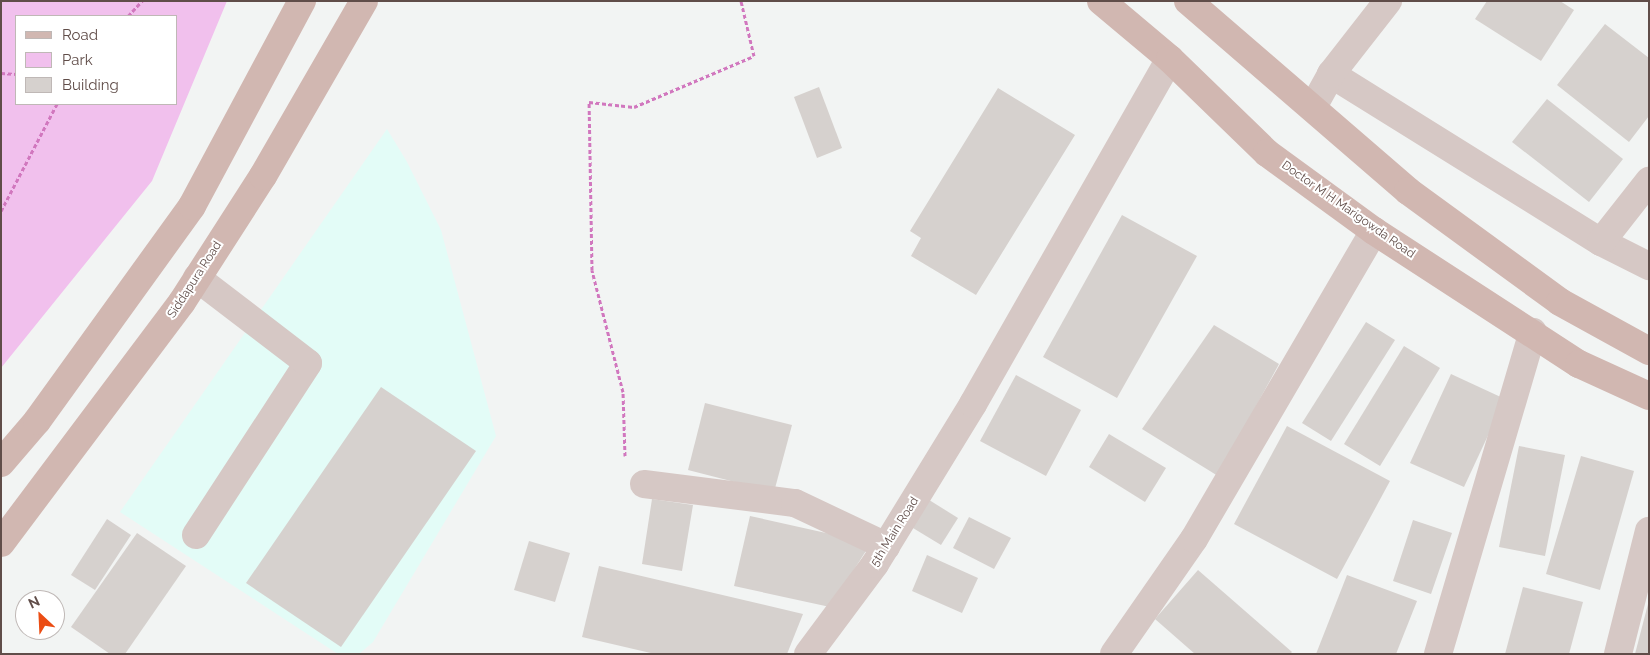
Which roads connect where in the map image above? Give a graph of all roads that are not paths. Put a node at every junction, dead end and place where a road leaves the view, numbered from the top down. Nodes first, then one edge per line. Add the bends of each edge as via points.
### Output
1 (302, 1) edge
2 (364, 1) edge
3 (1101, 1) edge
4 (1188, 1) edge
5 (1388, 1) edge
6 (1170, 59) junction
7 (1331, 74) junction
8 (1313, 107) junction
9 (1649, 181) edge
10 (1374, 231) junction
11 (1601, 242) junction
12 (1649, 266) edge
13 (197, 278) junction
14 (1533, 332) junction
15 (1649, 351) edge
16 (1649, 396) edge
17 (1, 463) edge
18 (644, 484) dead end
19 (1649, 531) edge
20 (196, 535) dead end
21 (1, 542) edge
22 (886, 546) junction
23 (808, 654) edge
24 (1114, 654) edge
25 (1438, 654) edge
26 (1618, 654) edge

1 - 17 main road via 192,206 37,421
2 - 13 main road, Siddapura Road via 263,176
3 - 6 main road, Doctor M H Marigowda Road
4 - 8 main road
5 - 7 street
6 - 10 main road, Doctor M H Marigowda Road via 1267,153
6 - 22 street, 5th Main Road via 973,404
7 - 8 street
7 - 11 street
8 - 15 main road via 1408,191 1560,302
9 - 11 street
10 - 14 main road, Doctor M H Marigowda Road
10 - 24 street via 1194,539
11 - 12 street
13 - 20 street via 308,363
13 - 21 main road, Siddapura Road via 142,358
14 - 16 main road, Doctor M H Marigowda Road via 1580,364
14 - 25 street
18 - 22 street via 795,503
19 - 26 street
22 - 23 street, 5th Main Road

